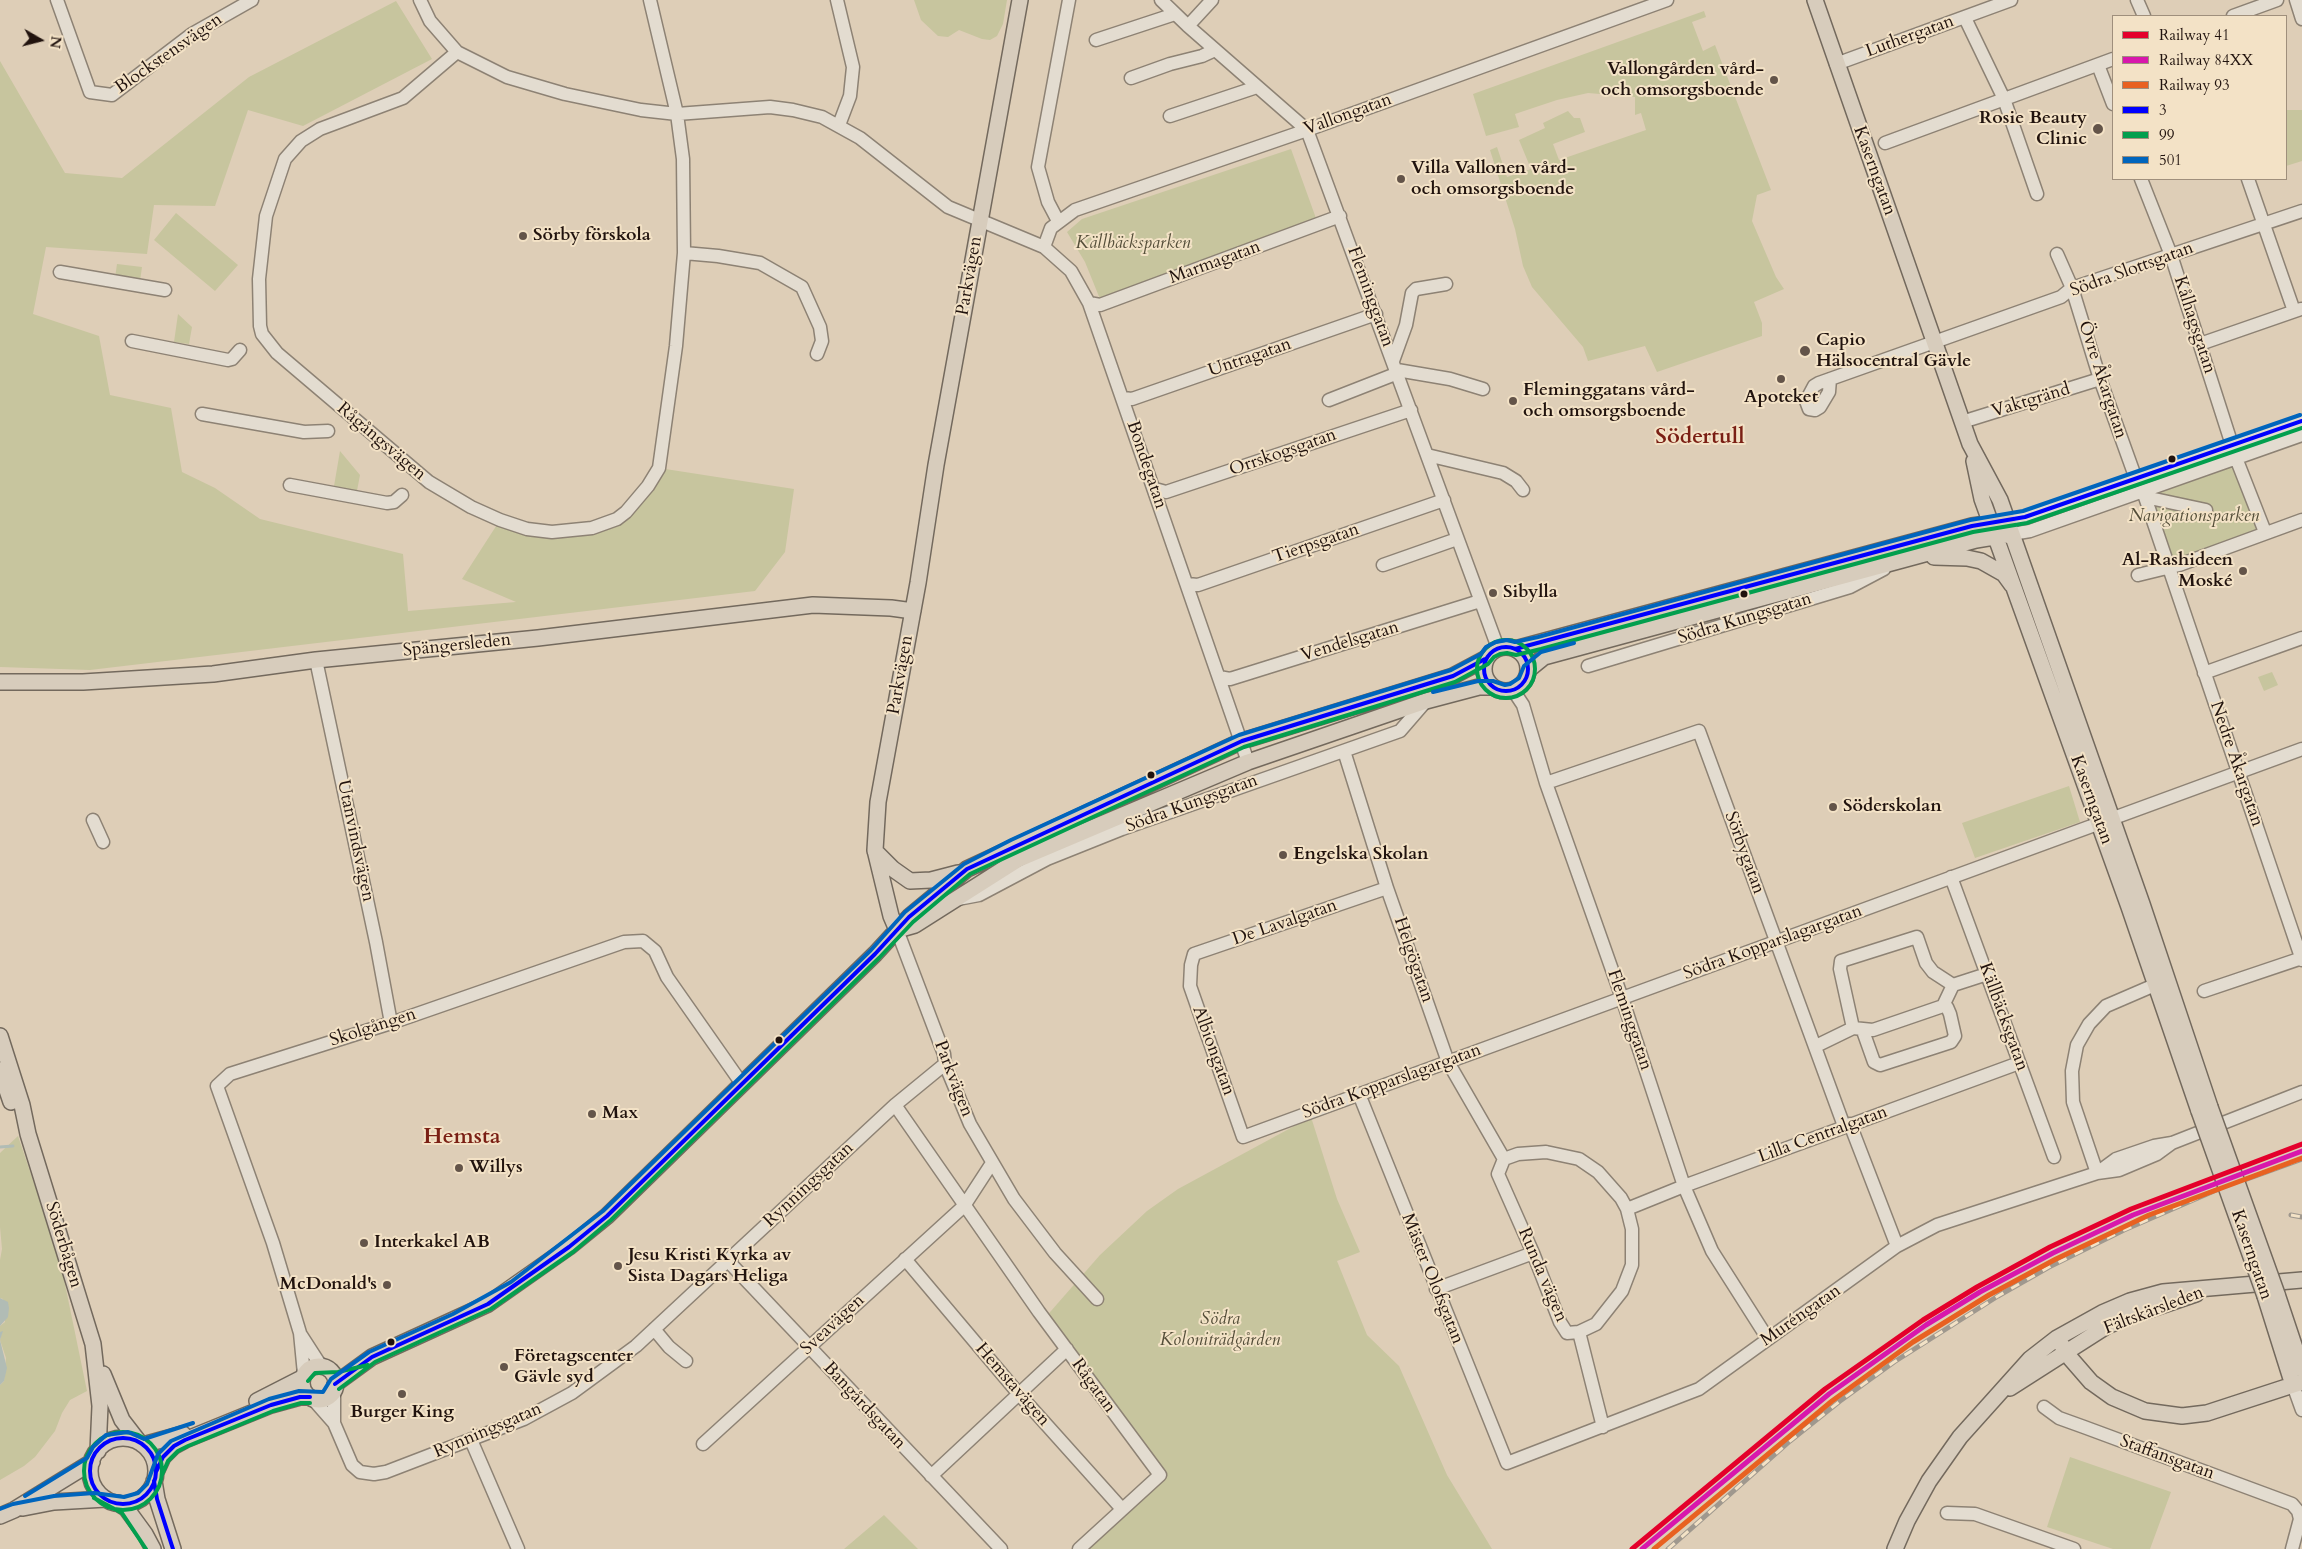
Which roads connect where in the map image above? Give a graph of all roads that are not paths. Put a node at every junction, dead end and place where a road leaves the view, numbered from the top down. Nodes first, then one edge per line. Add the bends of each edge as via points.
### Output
1 (57, 0) edge
2 (252, 0) edge
3 (420, 0) edge
4 (650, 0) edge
5 (837, 0) edge
6 (1020, 0) edge
7 (1069, 0) edge
8 (1161, 0) edge
9 (1212, 0) edge
10 (1667, 0) edge
11 (1814, 0) edge
12 (2011, 0) edge
13 (2138, 0) edge
14 (2277, 0) edge
15 (2296, 0) edge
16 (1972, 10) edge
17 (1175, 14) junction
18 (2144, 15) edge
19 (2236, 15) edge
20 (2302, 19) edge
21 (1188, 26) junction
22 (1096, 40) dead end
23 (1215, 50) junction
24 (457, 52) junction
25 (2112, 60) edge
26 (1836, 64) junction
27 (2098, 65) junction
28 (1131, 78) dead end
29 (1257, 87) junction
30 (2004, 99) junction
31 (2112, 101) edge
32 (677, 114) junction
33 (1170, 116) dead end
34 (839, 125) junction
35 (1307, 130) junction
36 (1885, 143) dead end
37 (2141, 180) edge
38 (2248, 180) edge
39 (2037, 194) dead end
40 (2302, 211) edge
41 (1340, 216) junction
42 (981, 221) junction
43 (1058, 221) junction
44 (2264, 225) junction
45 (1044, 246) junction
46 (684, 253) junction
47 (2057, 254) dead end
48 (2171, 255) junction
49 (60, 272) dead end
50 (1446, 284) dead end
51 (2072, 288) junction
52 (166, 290) dead end
53 (1089, 303) junction
54 (2298, 310) edge
55 (1376, 314) junction
56 (132, 341) dead end
57 (1935, 342) junction
58 (2200, 344) junction
59 (240, 350) dead end
60 (817, 354) dead end
61 (1396, 368) junction
62 (1830, 379) dead end
63 (2100, 380) junction
64 (1483, 389) dead end
65 (1123, 398) junction
66 (1329, 400) dead end
67 (1411, 410) junction
68 (202, 414) dead end
69 (2302, 421) edge
70 (1962, 422) junction
71 (328, 431) dead end
72 (2302, 435) edge
73 (1970, 444) junction
74 (2232, 445) junction
75 (1427, 455) junction
76 (2236, 458) junction
77 (2136, 479) junction
78 (290, 485) dead end
79 (1155, 489) junction
80 (1523, 490) dead end
81 (402, 495) dead end
82 (1444, 500) junction
83 (2206, 510) dead end
84 (2302, 520) edge
85 (2009, 527) junction
86 (1994, 530) junction
87 (2265, 532) junction
88 (1457, 539) junction
89 (1898, 561) junction
90 (1383, 564) dead end
91 (2169, 568) junction
92 (2138, 575) dead end
93 (1187, 584) junction
94 (2018, 595) junction
95 (1480, 601) junction
96 (913, 611) junction
97 (2302, 638) edge
98 (1498, 648) junction
99 (1515, 648) junction
100 (1485, 659) junction
101 (316, 660) junction
102 (1588, 666) dead end
103 (1528, 670) junction
104 (2204, 673) junction
105 (1219, 677) junction
106 (0, 682) edge
107 (1492, 687) junction
108 (1513, 690) junction
109 (1426, 701) junction
110 (1242, 741) junction
111 (2302, 749) edge
112 (1344, 751) junction
113 (1248, 762) junction
114 (2238, 773) junction
115 (1546, 783) junction
116 (93, 820) dead end
117 (2105, 821) junction
118 (103, 842) dead end
119 (875, 850) junction
120 (961, 873) junction
121 (1951, 878) junction
122 (1388, 888) junction
123 (951, 901) junction
124 (897, 930) junction
125 (1776, 942) junction
126 (2302, 959) edge
127 (1190, 965) joint
128 (1987, 974) junction
129 (2161, 982) junction
130 (1953, 985) junction
131 (2204, 991) dead end
132 (1622, 998) junction
133 (1943, 1006) junction
134 (391, 1023) junction
135 (1858, 1029) junction
136 (0, 1036) edge
137 (1816, 1046) junction
138 (1448, 1062) junction
139 (2019, 1063) junction
140 (945, 1064) junction
141 (0, 1070) edge
142 (742, 1084) junction
143 (2302, 1092) edge
144 (1359, 1094) junction
145 (895, 1105) junction
146 (1847, 1125) junction
147 (28, 1134) junction
148 (1243, 1137) joint
149 (2054, 1157) dead end
150 (1504, 1159) junction
151 (992, 1163) junction
152 (2097, 1173) junction
153 (1684, 1186) junction
154 (964, 1206) junction
155 (1627, 1209) junction
156 (1896, 1246) junction
157 (1533, 1253) junction
158 (904, 1259) junction
159 (728, 1262) junction
160 (2302, 1280) edge
161 (2218, 1286) junction
162 (1436, 1289) junction
163 (2271, 1295) junction
164 (1097, 1299) dead end
165 (654, 1329) junction
166 (1579, 1332) junction
167 (300, 1333) junction
168 (2057, 1338) junction
169 (1768, 1339) junction
170 (809, 1347) junction
171 (1067, 1349) junction
172 (2065, 1351) junction
173 (95, 1356) junction
174 (372, 1357) junction
175 (686, 1361) dead end
176 (323, 1367) junction
177 (2302, 1369) edge
178 (303, 1376) junction
179 (2298, 1384) edge
180 (334, 1387) junction
181 (1018, 1393) junction
182 (2000, 1393) junction
183 (311, 1398) junction
184 (2044, 1407) dead end
185 (2302, 1410) edge
186 (334, 1423) junction
187 (1603, 1426) junction
188 (471, 1440) junction
189 (141, 1443) junction
190 (703, 1444) dead end
191 (95, 1456) junction
192 (1507, 1463) joint
193 (155, 1476) junction
194 (931, 1476) junction
195 (112, 1501) junction
196 (1122, 1509) junction
197 (7, 1513) edge
198 (1947, 1513) dead end
199 (153, 1549) edge
200 (173, 1549) edge
201 (518, 1549) edge
202 (1001, 1549) edge
203 (1079, 1549) edge
204 (1895, 1549) edge
205 (2074, 1549) edge
206 (2292, 1549) edge

1 - 2 street, Blockstensvägen via 90,92 112,96 192,34
3 - 24 street via 430,21
4 - 32 street, Rågångsvägen
5 - 34 street via 853,67 850,96
6 - 42 main road, Parkvägen
7 - 43 street via 1038,167 1048,202
8 - 17 street, Fleminggatan
9 - 21 street
10 - 35 street, Vallongatan
11 - 26 main road, Kaserngatan
12 - 16 street, Luthergatan
13 - 18 street
14 - 19 street
15 - 20 street
16 - 26 street, Luthergatan
16 - 30 street
17 - 21 street, Fleminggatan
17 - 22 street
21 - 23 street, Fleminggatan
23 - 28 street
23 - 29 street, Fleminggatan
24 - 32 street, Bondegatan via 507,77 565,94
24 - 46 street, Rågångsvägen via 403,98 320,129 301,141 285,158 266,216 259,279 260,326 262,334 277,353 300,375 428,482 471,507 527,528 552,532 592,528 626,512 658,468 676,346
25 - 27 street
26 - 57 main road, Kaserngatan
27 - 30 street
27 - 31 street
29 - 33 street
29 - 35 street, Fleminggatan
30 - 36 street
30 - 39 street
32 - 34 street, Bondegatan via 770,107 822,117
32 - 46 street, Rågångsvägen via 683,159
34 - 42 street, Bondegatan via 948,207
35 - 41 street, Fleminggatan
35 - 43 street, Vallongatan via 1075,210
37 - 48 street, Kålhagsgatan
38 - 44 street
40 - 44 street, Södra Slottsgatan
41 - 53 street, Marmagatan via 1100,305
41 - 55 street, Fleminggatan
42 - 45 street, Bondegatan
42 - 96 main road, Parkvägen
43 - 45 street, Vallongatan via 1051,228
44 - 48 street, Södra Slottsgatan
44 - 54 street
45 - 53 street, Bondegatan via 1071,272
46 - 60 street via 760,263 802,286 820,327 822,342
47 - 51 street, Övre Åkargatan
48 - 51 street, Södra Slottsgatan
48 - 58 street, Kålhagsgatan
49 - 52 street
50 - 61 street via 1416,289 1412,293
51 - 57 street, Södra Slottsgatan via 2061,297
51 - 63 street, Övre Åkargatan
53 - 65 street, Bondegatan
54 - 58 street
55 - 61 street, Fleminggatan
55 - 65 street, Untragatan via 1132,399
56 - 59 street via 228,360 232,360
57 - 62 street
57 - 70 main road, Kaserngatan
58 - 74 street, Kålhagsgatan
61 - 64 street
61 - 66 street
61 - 67 street, Fleminggatan
63 - 70 street, Vaktgränd
63 - 77 street, Övre Åkargatan
65 - 79 street, Bondegatan
67 - 75 street, Fleminggatan
67 - 79 street, Orrskogsgatan via 1166,492
68 - 71 street via 304,432
69 - 74 street, Södra Kungsgatan
70 - 73 main road, Kaserngatan
72 - 76 street, Södra Kungsgatan
73 - 85 main road, Kaserngatan via 2000,500
73 - 86 main road, Kaserngatan via 1982,499
74 - 77 street, Södra Kungsgatan
75 - 80 street via 1503,472
75 - 82 street, Fleminggatan
76 - 85 street, Södra Kungsgatan via 2030,531
76 - 87 street
77 - 85 street, Södra Kungsgatan via 2030,515
78 - 81 street via 387,504
79 - 93 street, Bondegatan
82 - 88 street, Fleminggatan
82 - 93 street, Tierpsgatan via 1198,585
83 - 91 street, Nedre Åkargatan via 2145,497
84 - 87 street
85 - 86 main road, Södra Kungsgatan
85 - 117 main road, Kaserngatan
86 - 89 main road, Södra Kungsgatan
86 - 94 main road, Kaserngatan
86 - 99 main road, Södra Kungsgatan via 1972,526
87 - 91 street
88 - 90 street
88 - 95 street, Fleminggatan
89 - 94 main road via 1953,557 1981,561 2004,574
89 - 102 street, Södra Kungsgatan via 1850,587
89 - 103 main road, Södra Kungsgatan via 1544,658
91 - 92 street
91 - 104 street, Nedre Åkargatan
93 - 105 street, Bondegatan
94 - 117 main road, Kaserngatan
95 - 98 street, Fleminggatan
95 - 105 street, Vendelsgatan via 1230,679
96 - 101 main road, Spängersleden via 812,606
96 - 119 main road, Parkvägen via 878,802
97 - 104 street
98 - 99 main road, Södra Kungsgatan
98 - 100 main road, Södra Kungsgatan
99 - 103 main road via 1525,657
100 - 107 main road via 1484,677
100 - 110 main road, Södra Kungsgatan via 1453,676
101 - 106 main road, Spängersleden via 213,674 83,682
101 - 134 street, Utanvindsvägen
103 - 108 main road, Södra Kungsgatan via 1524,682
104 - 114 street, Nedre Åkargatan
105 - 110 street, Bondegatan
107 - 108 main road, Södra Kungsgatan via 1505,692
107 - 109 main road, Södra Kungsgatan via 1479,687
108 - 115 street, Fleminggatan via 1523,705
109 - 112 street, Södra Kungsgatan via 1400,730
109 - 113 main road, Södra Kungsgatan
110 - 113 street, Bondegatan
110 - 120 main road, Södra Kungsgatan
111 - 114 street, Södra Kopparslagargatan
112 - 122 street, Helgögatan
112 - 123 street, Södra Kungsgatan via 1122,829 1047,859 979,895
113 - 123 main road, Södra Kungsgatan via 1019,859
114 - 117 street, Södra Kopparslagargatan
114 - 126 street, Nedre Åkargatan
115 - 125 street, Sörbygatan via 1699,731
115 - 132 street, Fleminggatan
116 - 118 street
117 - 121 street, Södra Kopparslagargatan
117 - 129 main road, Kaserngatan
119 - 120 main road via 910,881
119 - 124 main road, Parkvägen
120 - 124 main road, Södra Kungsgatan
121 - 125 street, Södra Kopparslagargatan
121 - 128 street, Källbäcksgatan
122 - 127 street, De Lavalgatan via 1194,954
122 - 138 street, Helgögatan
123 - 124 main road, Södra Kungsgatan via 915,925
124 - 140 street, Parkvägen
124 - 142 main road
125 - 132 street, Södra Kopparslagargatan
125 - 137 street, Sörbygatan
126 - 131 street
127 - 148 street, Albiongatan via 1190,986
128 - 130 street
128 - 139 street, Källbäcksgatan
129 - 152 street via 2106,1006 2089,1024 2077,1045 2072,1072 2073,1102
129 - 163 main road, Kaserngatan, bridge
130 - 133 street
130 - 135 street via 1933,972 1926,963 1917,937 1841,962 1840,969
132 - 138 street, Södra Kopparslagargatan
132 - 153 street, Fleminggatan
133 - 135 street via 1874,1030
133 - 135 street via 1947,1007 1954,1028 1955,1036 1951,1042 1880,1066 1874,1062
134 - 142 street, Skolgången via 624,942 643,941 655,951 667,977
134 - 167 street, Skolgången via 230,1074 217,1086 273,1243
135 - 137 street
136 - 147 main road, Söderbågen
137 - 146 street, Sörbygatan
138 - 144 street, Södra Kopparslagargatan
138 - 150 street, Helgögatan
139 - 146 street, Lilla Centralgatan
139 - 149 street, Källbäcksgatan
140 - 145 street, Rynningsgatan
140 - 151 street, Parkvägen via 970,1124
141 - 147 main road, Söderbågen via 14,1109
142 - 174 main road via 607,1216 554,1258 488,1304
143 - 152 street, Muréngatan via 2172,1143 2116,1159
144 - 148 street, Södra Kopparslagargatan
144 - 162 street, Mäster Olofsgatan
145 - 154 street, Rågatan
145 - 159 street, Rynningsgatan
146 - 153 street, Lilla Centralgatan
146 - 156 street, Sörbygatan
147 - 173 main road, Söderbågen
150 - 155 street, Runda vägen via 1518,1154 1546,1152 1579,1159 1610,1184
150 - 157 street, Runda vägen via 1498,1174
151 - 154 street
151 - 164 street, Parkvägen via 1038,1231
152 - 156 street, Muréngatan via 1937,1225
153 - 155 street, Lilla Centralgatan
153 - 169 street, Fleminggatan via 1712,1251
154 - 158 street, Sveavägen
154 - 171 street, Rågatan
155 - 166 street, Runda vägen via 1632,1229 1632,1264 1622,1291 1596,1324
156 - 169 street, Muréngatan
157 - 162 street
157 - 166 street, Runda vägen via 1560,1322 1567,1333
158 - 170 street, Sveavägen
158 - 181 street, Hemstavägen
159 - 165 street, Rynningsgatan
159 - 170 street, Bangårdsgatan
160 - 161 main road, Fältskärsleden
161 - 168 main road, Fältskärsleden via 2139,1298 2102,1313
161 - 172 main road, Fältskärsleden via 2107,1326
162 - 192 street, Mäster Olofsgatan
163 - 177 main road, Kaserngatan
163 - 179 main road, Kaserngatan
165 - 175 street
165 - 188 street, Rynningsgatan via 572,1393 524,1419
166 - 187 street
167 - 176 street, Skolgången
167 - 178 street, Skolgången
168 - 172 main road
168 - 182 main road, Fältskärsleden via 2030,1360
169 - 187 street, Muréngatan via 1699,1389
170 - 190 street, Sveavägen
170 - 194 street, Bangårdsgatan
171 - 181 street
171 - 196 street, Rågatan via 1160,1474
172 - 179 main road via 2101,1391 2123,1403 2158,1414 2208,1413
172 - 182 main road, Fältskärsleden
173 - 189 main road, Söderbågen via 122,1420
173 - 191 main road, Söderbågen via 100,1406
174 - 176 main road
174 - 180 main road
176 - 178 main road via 310,1368
176 - 180 main road via 333,1374
178 - 183 main road via 302,1387
178 - 189 main road via 287,1387 183,1434
179 - 185 street, Kaserngatan
180 - 183 main road via 326,1398
180 - 186 street
181 - 194 street
181 - 196 street, Hemstavägen
182 - 204 main road via 1960,1437 1929,1482
183 - 186 street
183 - 193 main road via 300,1397 270,1405 185,1440 163,1457
184 - 206 street, Staffansgatan via 2059,1418 2084,1428 2292,1504 2300,1519
186 - 188 street, Rynningsgatan via 352,1465 360,1472 374,1474
187 - 192 street, Muréngatan
188 - 201 street
189 - 191 main road via 118,1438 109,1441
189 - 193 main road via 153,1457
191 - 195 main road via 90,1478 94,1487
191 - 197 main road
193 - 195 main road via 152,1487 141,1498 133,1502
193 - 200 main road via 157,1499
194 - 202 street, Bangårdsgatan
195 - 197 main road via 54,1502
195 - 199 main road via 126,1508
196 - 203 street, Rågatan
198 - 205 street via 1975,1514

